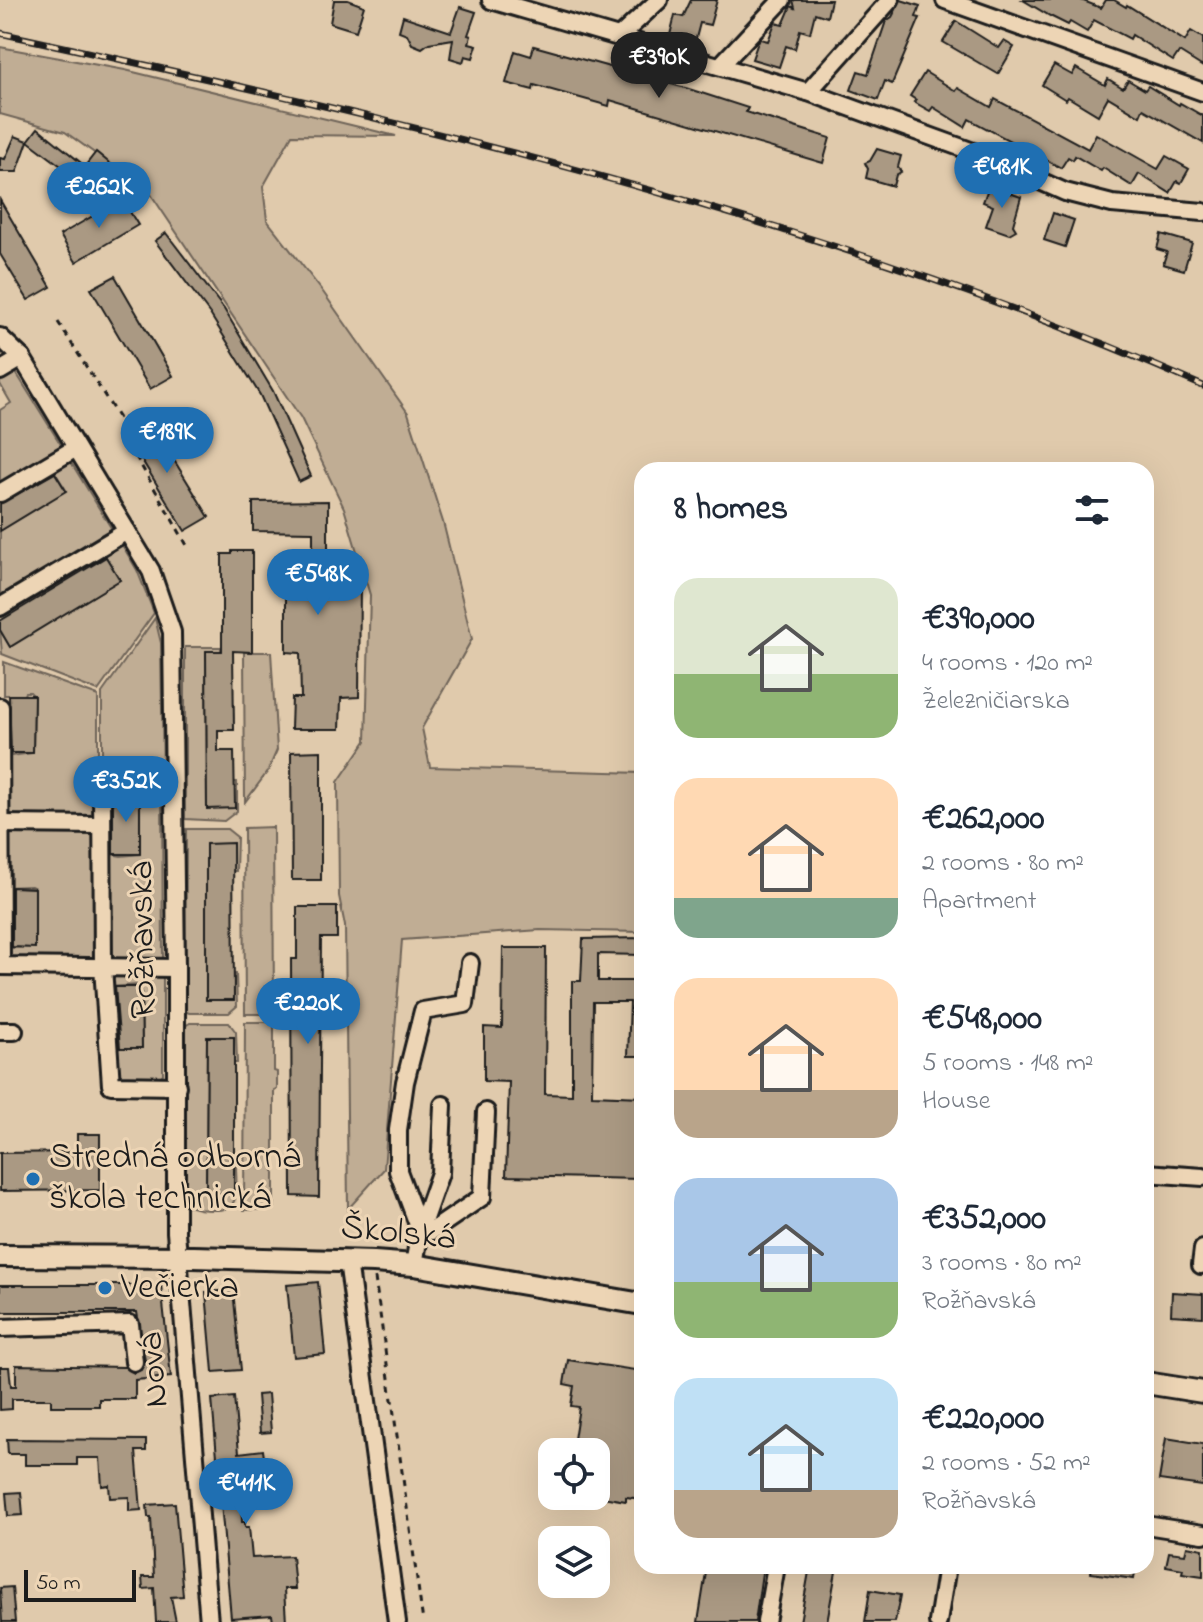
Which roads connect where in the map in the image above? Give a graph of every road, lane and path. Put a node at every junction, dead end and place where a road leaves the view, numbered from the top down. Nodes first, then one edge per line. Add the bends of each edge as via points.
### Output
1 (491, 0) edge
2 (659, 0) edge
3 (782, 0) edge
4 (890, 0) edge
5 (945, 0) edge
6 (619, 37) junction
7 (720, 66) junction
8 (808, 92) junction
9 (1203, 92) edge
10 (1203, 212) edge
11 (58, 322) dead end
12 (0, 337) edge
13 (22, 358) junction
14 (0, 371) edge
15 (76, 448) junction
16 (0, 493) edge
17 (127, 531) junction
18 (188, 547) dead end
19 (0, 607) edge
20 (0, 707) edge
21 (173, 784) junction
22 (0, 824) edge
23 (101, 825) junction
24 (470, 963) dead end
25 (1, 966) edge
26 (103, 967) junction
27 (176, 968) junction
28 (177, 1086) junction
29 (443, 1105) dead end
30 (486, 1112) dead end
31 (1154, 1174) edge
32 (1203, 1177) edge
33 (420, 1230) junction
34 (0, 1256) edge
35 (178, 1257) junction
36 (348, 1261) junction
37 (374, 1262) junction
38 (414, 1265) junction
39 (634, 1303) edge
40 (0, 1328) edge
41 (134, 1362) dead end
42 (1154, 1384) edge
43 (1203, 1392) edge
44 (1154, 1526) edge
45 (1203, 1534) edge
46 (775, 1574) edge
47 (946, 1574) edge
48 (209, 1622) edge
49 (397, 1622) edge
50 (423, 1622) edge
51 (766, 1622) edge
52 (938, 1622) edge

1 - 6 street
2 - 6 street
3 - 7 street
4 - 8 street
5 - 9 street
6 - 7 street
7 - 8 street
8 - 10 street via 979,154 1065,192 1112,204
11 - 18 path via 120,420
12 - 13 street, Rožňavská
13 - 14 street
13 - 15 street, Rožňavská
15 - 16 street
15 - 17 street, Rožňavská
17 - 19 street
17 - 21 street, Rožňavská via 151,571 172,632
20 - 22 street
21 - 23 street via 102,784
21 - 27 street, Rožňavská
22 - 23 street
22 - 25 street
23 - 26 street
24 - 33 street via 465,1004 423,1011 405,1082 398,1171
25 - 26 street
26 - 27 street
26 - 28 street via 111,1085
27 - 28 street, Rožňavská
28 - 35 street, Rožňavská
29 - 33 street via 440,1173
30 - 33 street via 482,1197 432,1231
31 - 32 street
33 - 38 street
34 - 35 main road, Školská
35 - 36 main road, Školská
35 - 48 street, Nová
36 - 37 main road, Školská
36 - 49 street
37 - 38 main road, Školská
37 - 50 path
38 - 39 main road, Školská
40 - 41 street via 130,1324
42 - 43 main road
44 - 45 street
46 - 51 street
47 - 52 street

